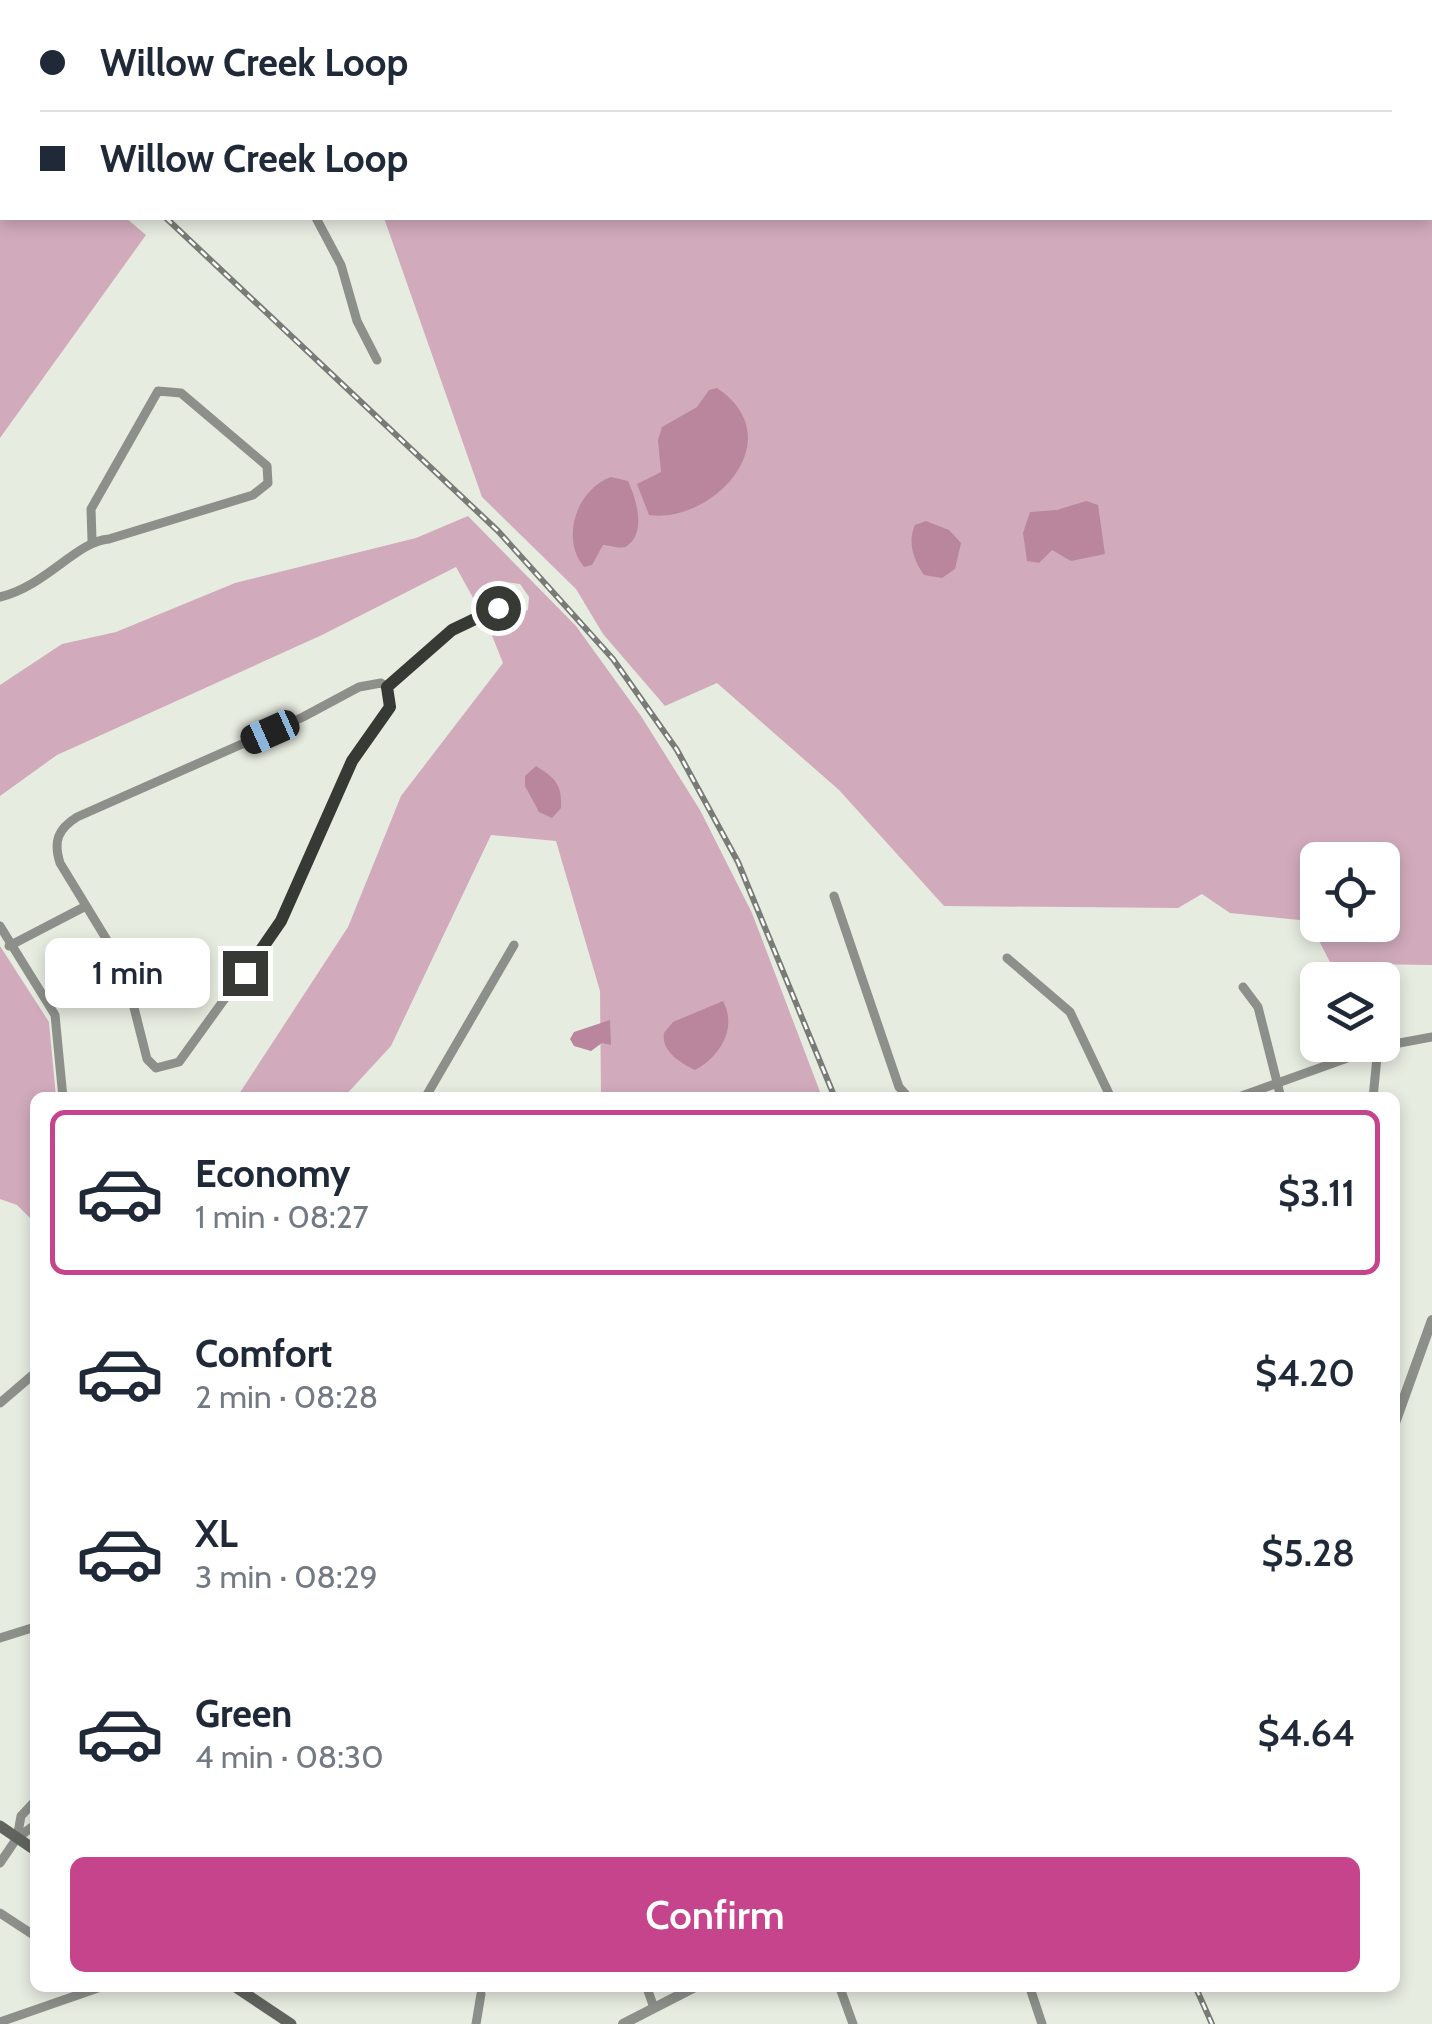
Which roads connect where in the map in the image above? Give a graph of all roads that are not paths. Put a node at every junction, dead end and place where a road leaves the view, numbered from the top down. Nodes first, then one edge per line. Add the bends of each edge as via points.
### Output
1 (317, 220) edge
2 (376, 360) dead end
3 (92, 540) junction
4 (0, 596) edge
5 (509, 598) dead end
6 (387, 687) junction
7 (834, 896) dead end
8 (86, 906) junction
9 (0, 926) edge
10 (514, 945) dead end
11 (9, 946) junction
12 (1007, 958) dead end
13 (1243, 987) dead end
14 (1432, 1037) edge
15 (1400, 1043) edge
16 (1334, 1062) edge
17 (1377, 1062) edge
18 (1279, 1081) junction
19 (432, 1088) junction
20 (62, 1092) edge
21 (429, 1092) edge
22 (437, 1092) edge
23 (903, 1092) edge
24 (1108, 1092) edge
25 (1251, 1092) edge
26 (1281, 1092) edge
27 (1374, 1092) edge
28 (1432, 1320) edge
29 (30, 1377) edge
30 (0, 1403) edge
31 (1400, 1408) edge
32 (30, 1628) edge
33 (0, 1638) edge
34 (30, 1806) edge
35 (0, 1826) edge
36 (30, 1829) edge
37 (17, 1838) junction
38 (30, 1847) edge
39 (0, 1863) edge
40 (0, 1913) edge
41 (30, 1933) edge
42 (86, 1992) edge
43 (243, 1992) edge
44 (649, 1992) edge
45 (684, 1992) edge
46 (841, 1992) edge
47 (1031, 1992) edge
48 (481, 1994) dead end
49 (654, 2005) junction
50 (0, 2022) edge
51 (291, 2024) edge
52 (476, 2024) edge
53 (623, 2024) edge
54 (853, 2024) edge
55 (1042, 2024) edge

1 - 2 street
3 - 3 street via 253,495 268,483 267,466 180,393 158,392 91,509
3 - 4 street via 51,575
5 - 6 street via 452,630
6 - 8 street via 359,686 70,822 56,848
6 - 8 street via 390,707 352,761 281,921 171,1068 156,1068 148,1059 124,968
7 - 23 street
8 - 11 street
9 - 11 street
10 - 19 street
11 - 20 street via 55,1015
12 - 24 street via 1070,1012
13 - 18 street via 1258,1007
14 - 15 street
16 - 18 street
17 - 27 street
18 - 25 street
18 - 26 street
19 - 21 street
19 - 22 street
28 - 31 street
29 - 30 street
32 - 33 street
34 - 37 street
35 - 37 main road
36 - 37 street
37 - 38 main road
37 - 39 street
40 - 41 street
42 - 50 street
43 - 51 main road
44 - 49 street
45 - 49 street
46 - 54 street
47 - 55 street
48 - 52 street
49 - 53 street

